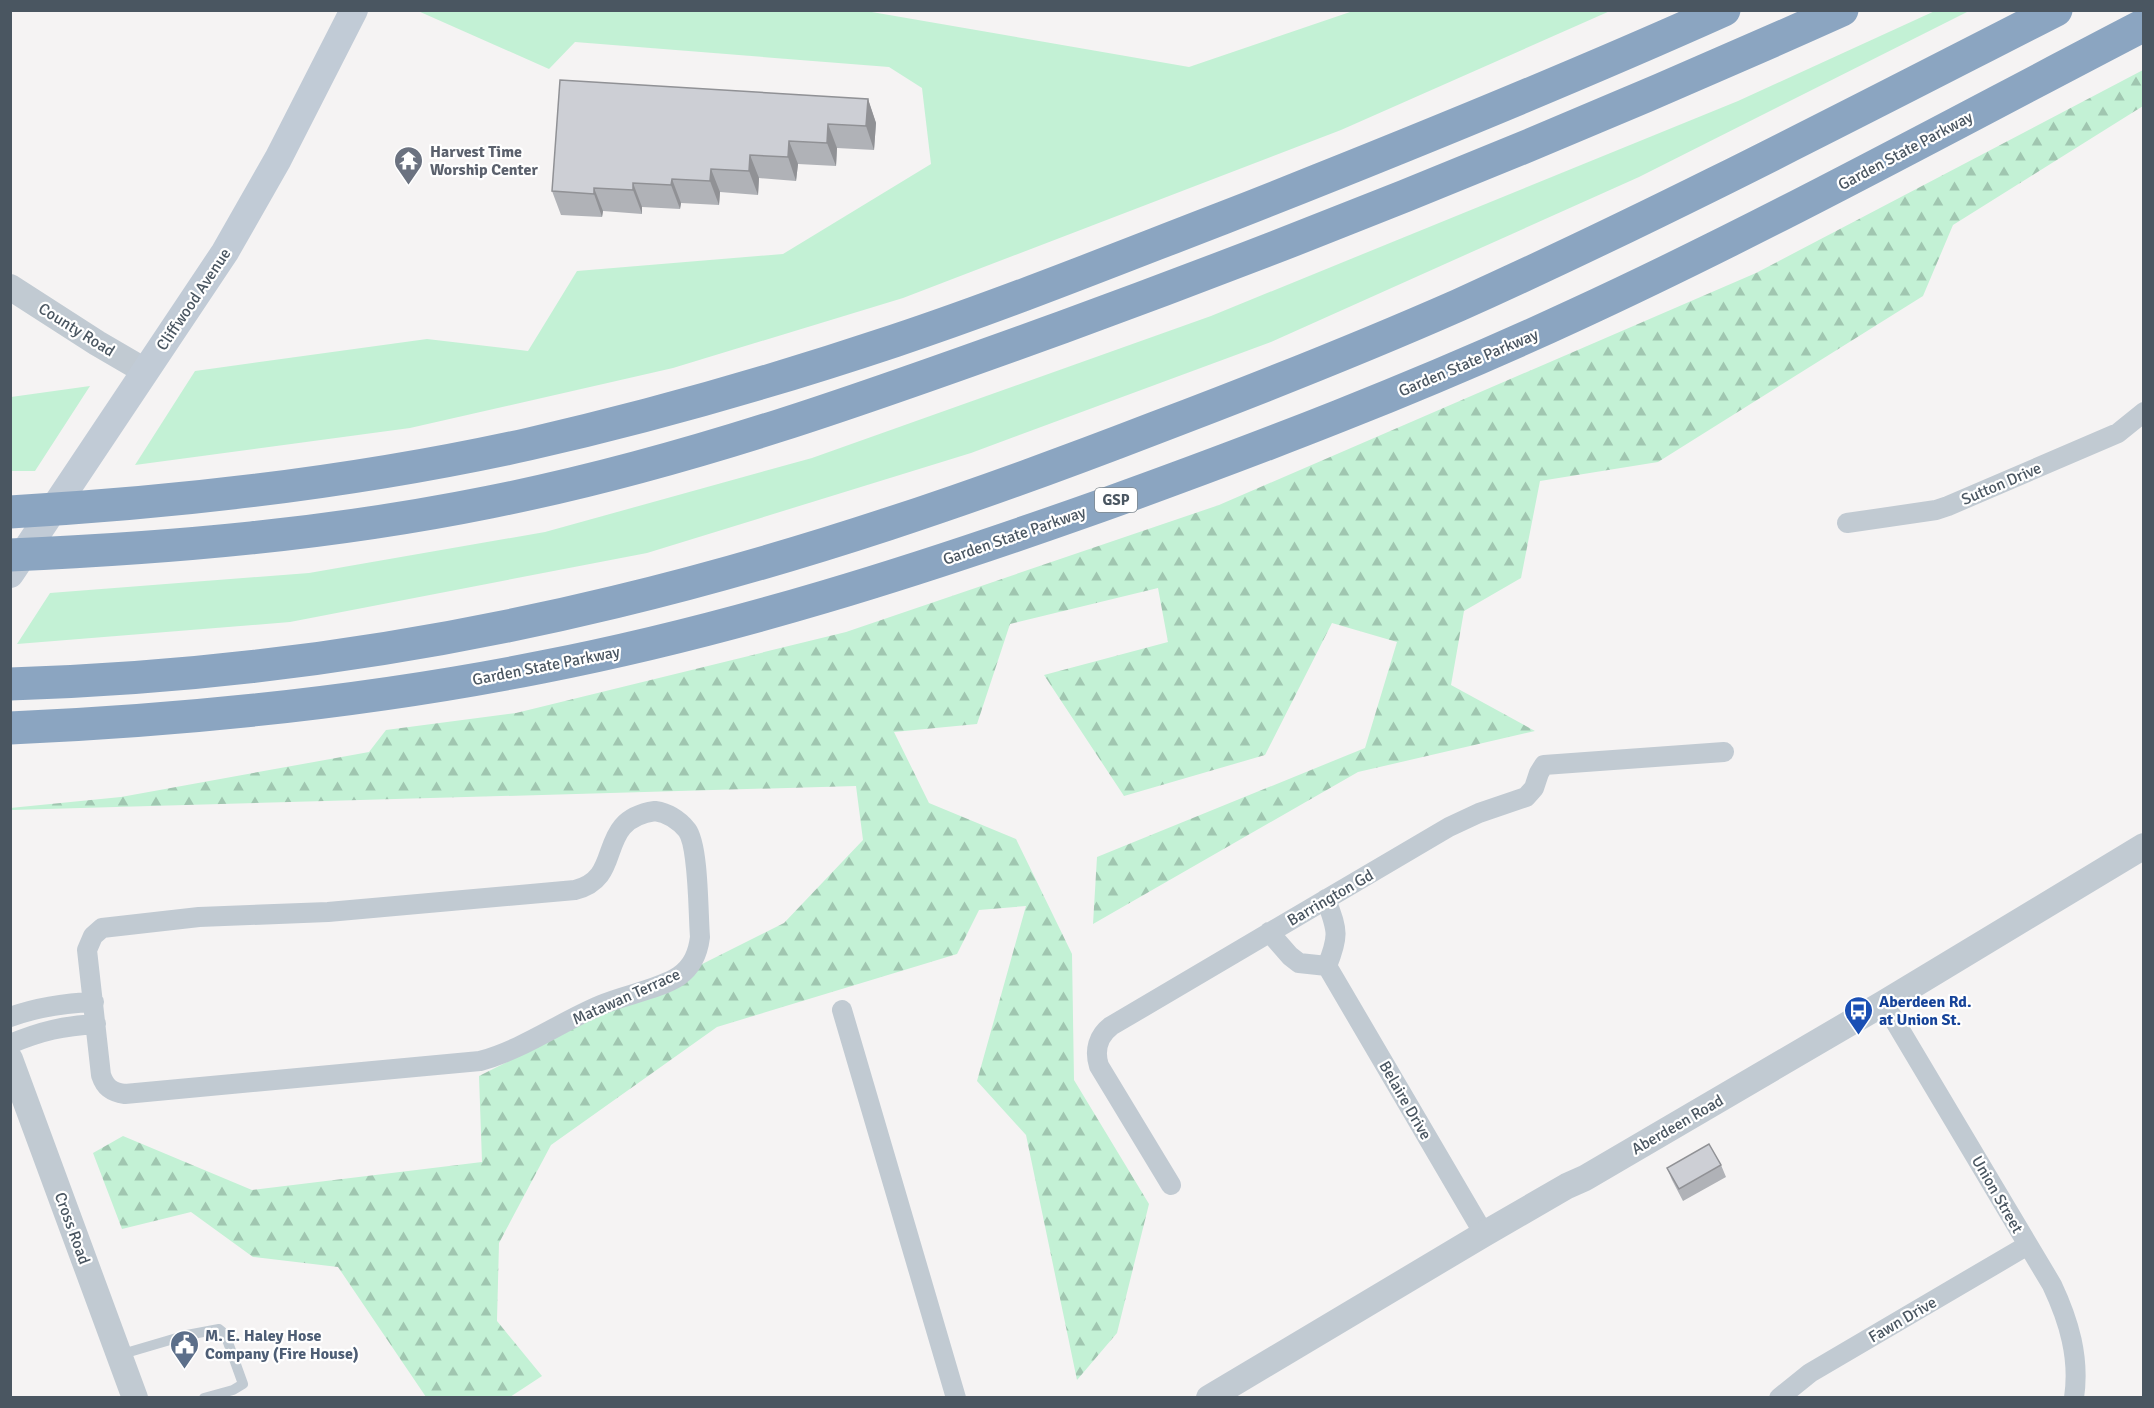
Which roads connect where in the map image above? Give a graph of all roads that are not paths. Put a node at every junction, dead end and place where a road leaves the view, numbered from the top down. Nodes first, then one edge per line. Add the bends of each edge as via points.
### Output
1 (354, 10) edge
2 (1724, 10) edge
3 (1842, 10) edge
4 (2056, 10) edge
5 (2144, 24) edge
6 (10, 287) edge
7 (145, 371) junction
8 (2144, 412) edge
9 (10, 512) edge
10 (1847, 523) dead end
11 (10, 555) edge
12 (10, 574) edge
13 (10, 684) edge
14 (10, 728) edge
15 (1724, 752) dead end
16 (2144, 846) edge
17 (1326, 899) junction
18 (1269, 932) junction
19 (1328, 966) junction
20 (94, 1002) junction
21 (1884, 1003) junction
22 (842, 1010) dead end
23 (10, 1017) edge
24 (96, 1024) junction
25 (10, 1044) edge
26 (10, 1059) edge
27 (1171, 1185) dead end
28 (1484, 1234) junction
29 (2028, 1245) junction
30 (119, 1355) junction
31 (135, 1398) edge
32 (204, 1398) edge
33 (956, 1398) edge
34 (1209, 1398) edge
35 (1779, 1398) edge
36 (2074, 1398) edge

1 - 7 main road, Cliffwood Avenue via 250,209
2 - 9 highway via 1339,171 1019,297 716,397 526,444 334,481 198,499
3 - 11 highway via 1557,134 1284,244 909,382 688,454 493,502 362,525 199,544
4 - 13 highway via 1691,195 1401,330 1103,448 861,532 676,587 427,642 235,669
5 - 14 highway, Garden State Parkway / GSP via 1748,232 1536,333 1336,418 975,549 728,624 530,669 290,707
6 - 7 street, County Road
7 - 12 main road, Cliffwood Avenue
8 - 10 street, Sutton Drive via 2118,433 1948,506
15 - 17 street, Barrington Gd via 1544,765 1526,797 1449,827
16 - 21 street, Aberdeen Road
17 - 18 street, Barrington Gd
17 - 19 street via 1337,935
18 - 19 street via 1299,963
18 - 27 street, Barrington Gd via 1111,1026 1100,1038 1100,1066
19 - 28 street, Belaire Drive
20 - 23 street via 47,1006
20 - 24 street, Matawan Terrace
20 - 24 street, Matawan Terrace via 87,950 102,928 219,915 328,912 575,891 599,878 621,826 640,813 664,813 676,819 690,836 700,937 696,958 689,968 678,977 601,1005 496,1057 124,1094 110,1090 104,1083
21 - 28 street, Aberdeen Road
21 - 29 street, Union Street
22 - 33 street
24 - 25 street via 45,1030
26 - 30 street, Cross Road
28 - 34 street, Aberdeen Road
29 - 35 street, Fawn Drive via 1810,1373
29 - 36 street, Union Street via 2052,1286 2069,1328 2074,1353
30 - 31 street, Cross Road
30 - 32 lane via 219,1329 225,1334 243,1384

